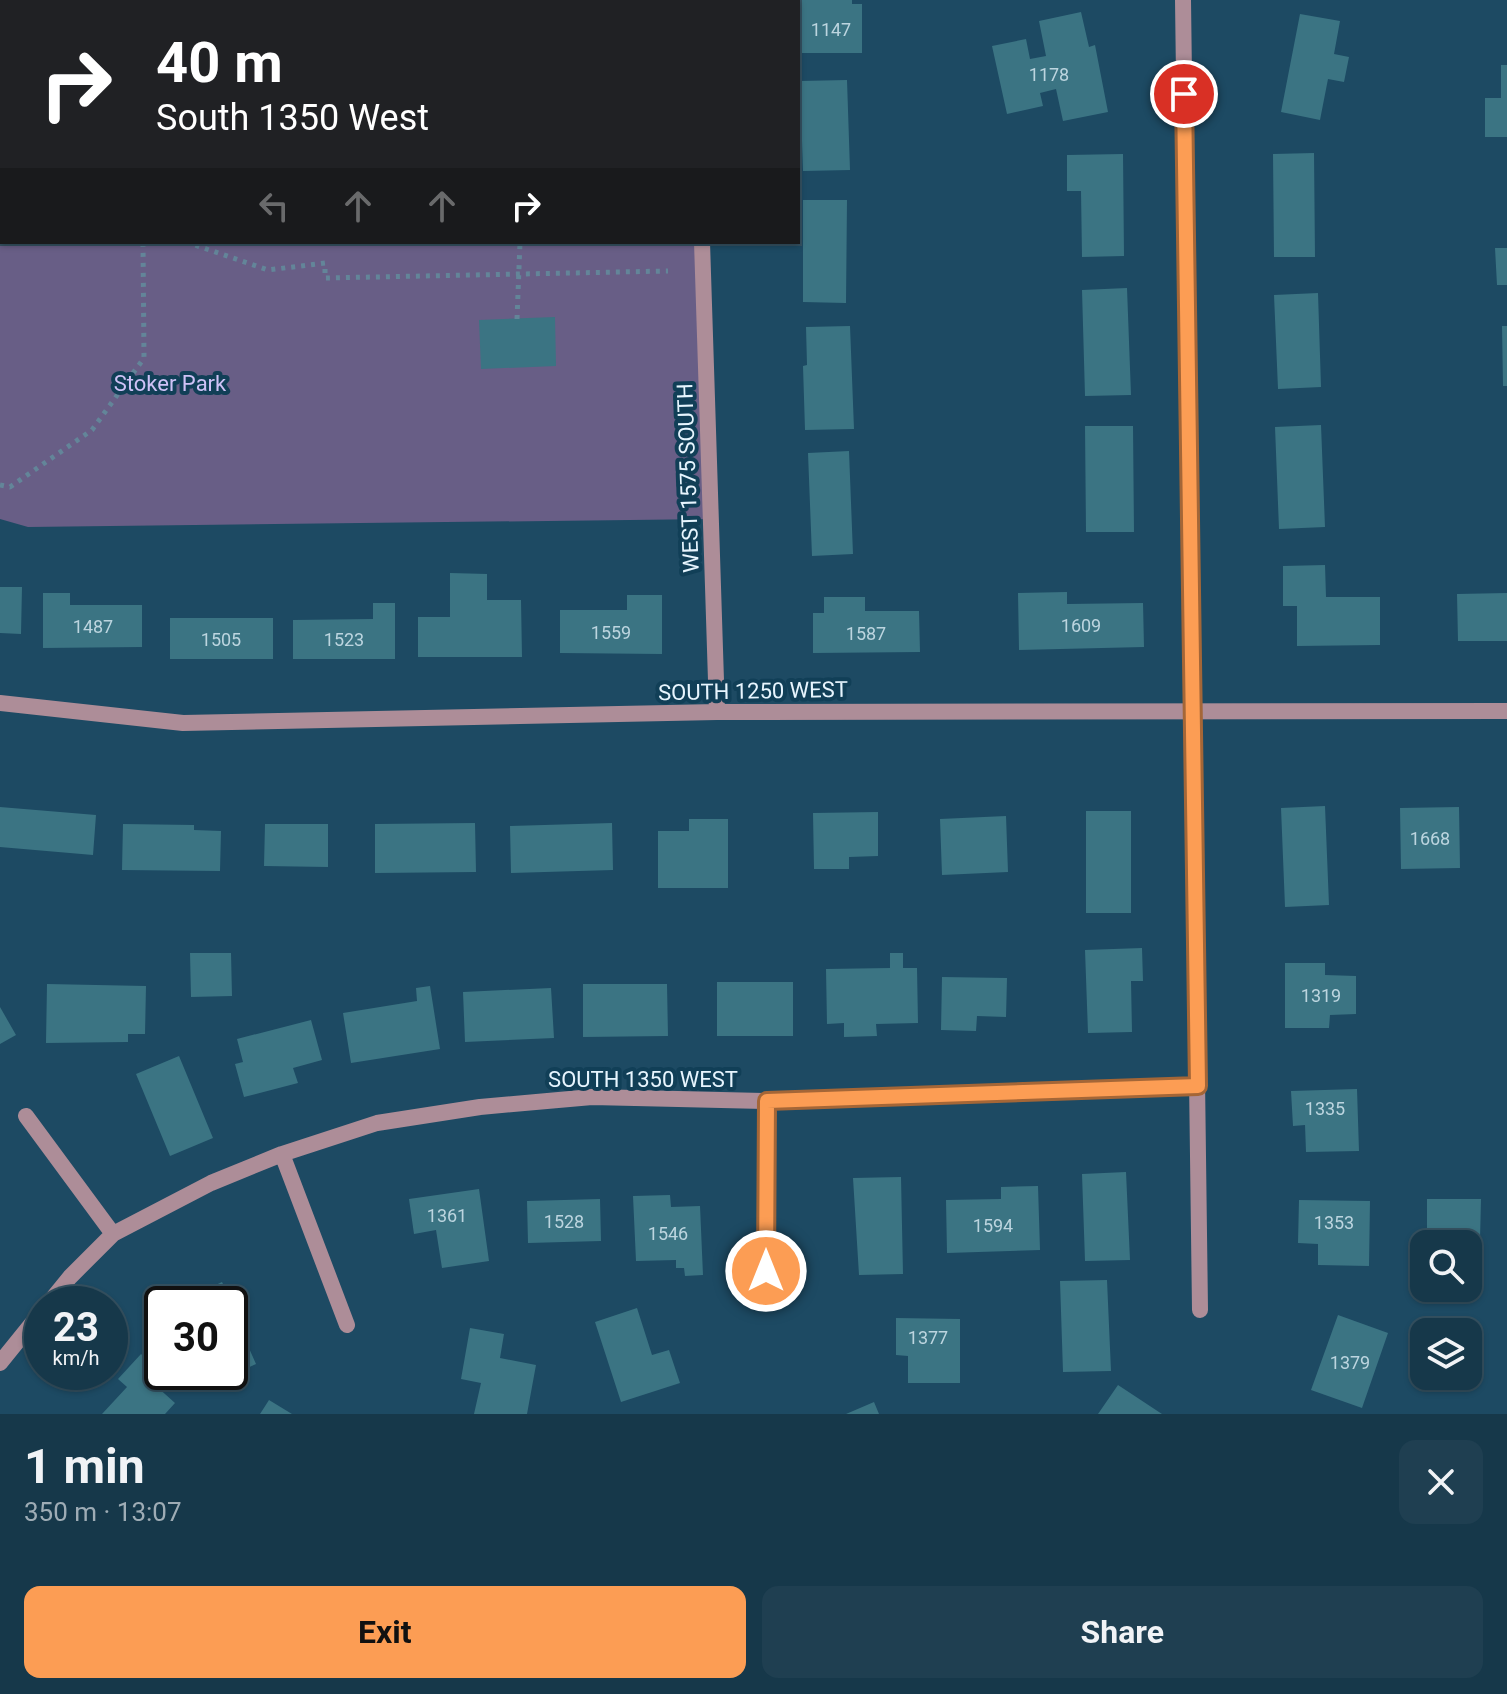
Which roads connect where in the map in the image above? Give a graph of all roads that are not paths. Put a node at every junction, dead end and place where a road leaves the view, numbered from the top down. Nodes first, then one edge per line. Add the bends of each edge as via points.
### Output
1 (1183, 0) edge
2 (702, 244) edge
3 (0, 703) edge
4 (1192, 711) junction
5 (1507, 711) edge
6 (717, 712) junction
7 (1198, 1086) junction
8 (767, 1101) junction
9 (26, 1116) dead end
10 (282, 1154) junction
11 (113, 1234) junction
12 (63, 1286) edge
13 (766, 1303) dead end
14 (1200, 1310) dead end
15 (347, 1325) dead end
16 (24, 1333) edge
17 (0, 1363) edge

1 - 4 street
2 - 6 street, WEST 1575 SOUTH
3 - 6 street, SOUTH 1250 WEST via 183,723
4 - 5 street, SOUTH 1250 WEST
4 - 6 street, SOUTH 1250 WEST
4 - 7 street
7 - 8 street, SOUTH 1350 WEST
7 - 14 street
8 - 10 street, SOUTH 1350 WEST via 592,1097 480,1107 377,1123
8 - 13 street
9 - 11 street
10 - 11 street, SOUTH 1350 WEST via 211,1183
10 - 15 street
11 - 12 street, SOUTH 1350 WEST
16 - 17 street

